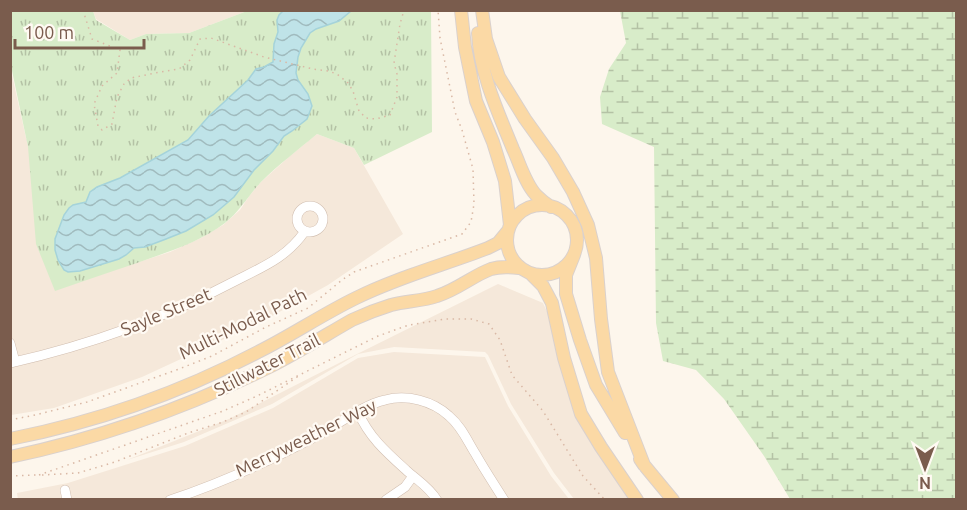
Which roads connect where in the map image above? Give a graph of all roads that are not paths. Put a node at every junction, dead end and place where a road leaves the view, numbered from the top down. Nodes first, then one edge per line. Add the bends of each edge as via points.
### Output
1 (461, 10) edge
2 (480, 10) edge
3 (552, 207) junction
4 (509, 228) junction
5 (305, 231) dead end
6 (574, 255) junction
7 (525, 271) junction
8 (10, 343) edge
9 (13, 362) edge
10 (358, 412) junction
11 (10, 439) edge
12 (10, 457) edge
13 (644, 465) junction
14 (413, 476) junction
15 (170, 500) edge
16 (386, 500) edge
17 (437, 500) edge
18 (504, 500) edge
19 (637, 500) edge
20 (673, 500) edge

1 - 4 main road via 476,101 505,181
2 - 3 main road via 479,44 494,102 522,172 535,194
2 - 13 main road via 499,77 553,158 588,225 596,258 608,372
3 - 4 main road via 525,209
3 - 6 main road via 572,223 577,244
4 - 7 main road via 508,250
4 - 11 main road, Stillwater Trail via 498,243 488,248 355,298 259,352 174,391 102,416
5 - 9 street, Sayle Street via 289,251 185,306 105,337
6 - 7 main road via 561,270 551,274 541,276
6 - 13 main road via 566,275 566,294 580,340 596,385
7 - 12 main road, Stillwater Trail via 492,269 438,296 366,314 198,400 68,444
7 - 19 main road via 543,286 552,303 581,414
8 - 9 street
10 - 14 street via 371,436
10 - 15 street, Merryweather Way via 266,460
10 - 18 street, Merryweather Way via 399,398 421,401 448,414
13 - 20 main road
14 - 16 street
14 - 17 street

